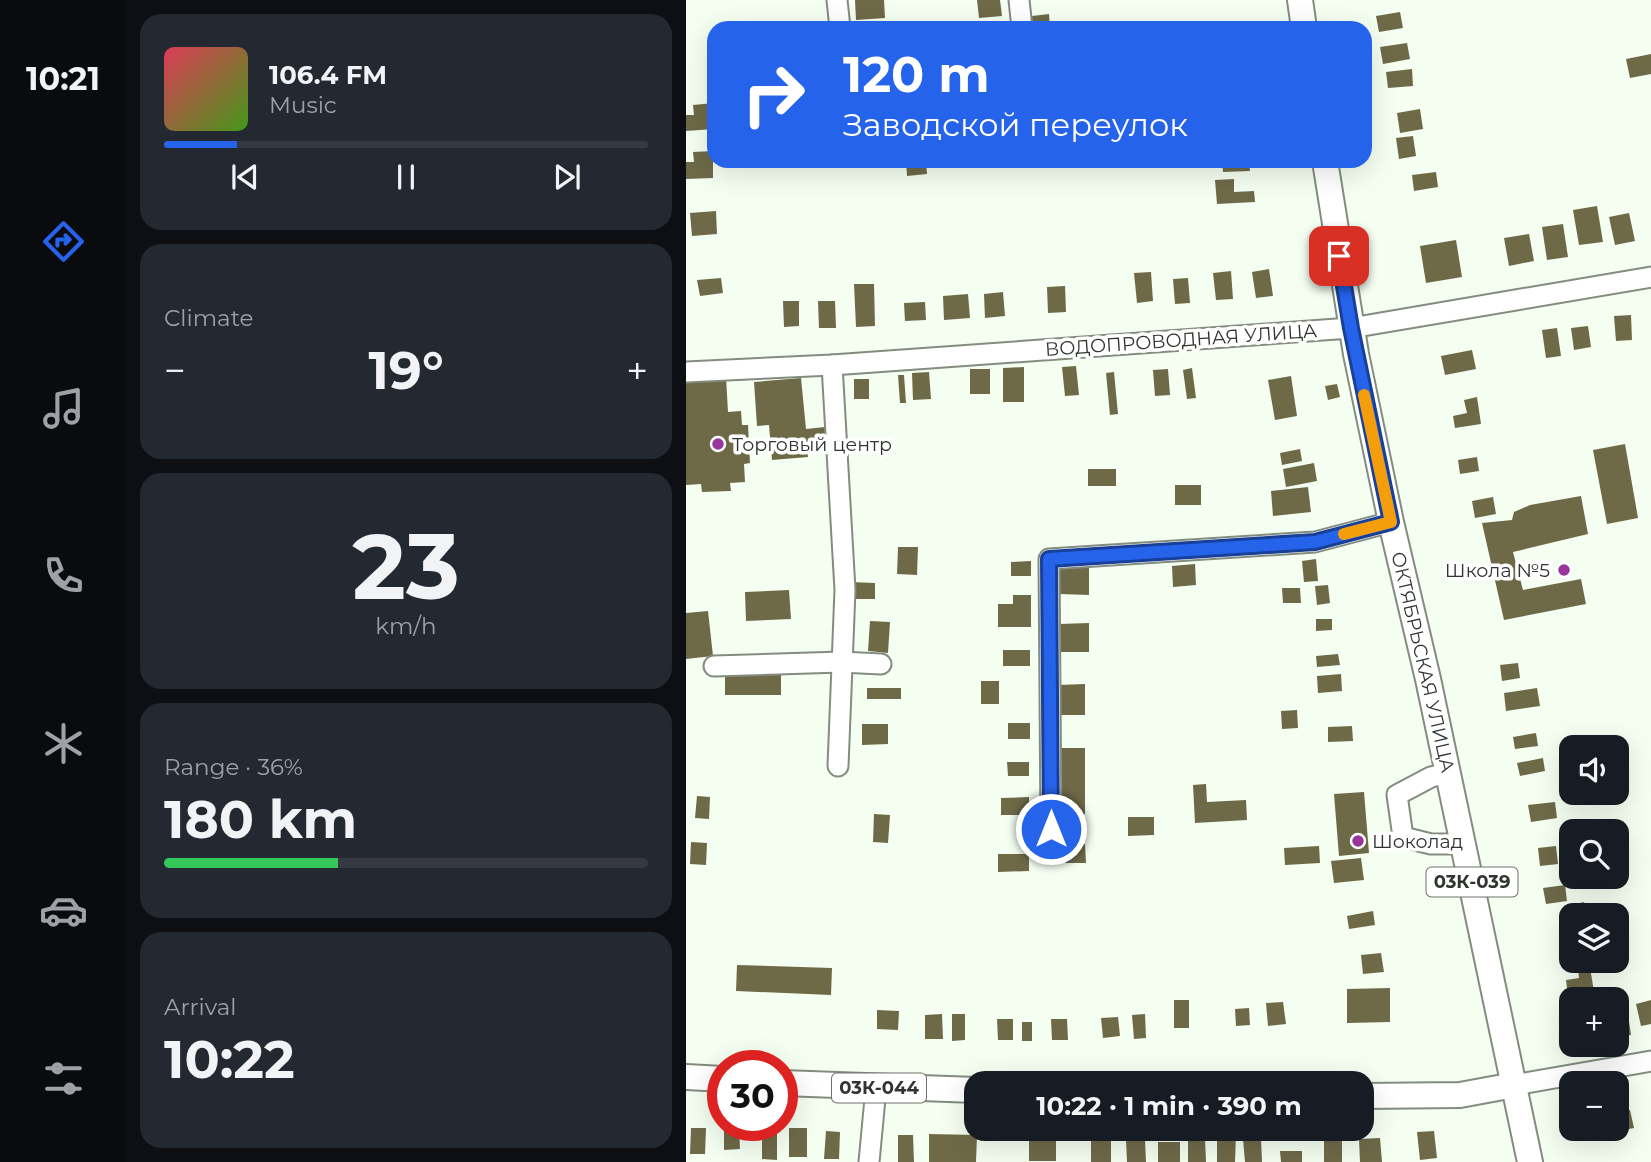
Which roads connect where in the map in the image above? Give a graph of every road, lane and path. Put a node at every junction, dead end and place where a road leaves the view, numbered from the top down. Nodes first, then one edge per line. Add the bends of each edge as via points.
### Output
1 (837, 0) edge
2 (1019, 0) edge
3 (1300, 0) edge
4 (839, 21) edge
5 (1021, 21) edge
6 (1303, 21) edge
7 (1326, 168) edge
8 (1651, 276) edge
9 (1351, 328) junction
10 (832, 365) junction
11 (686, 372) edge
12 (1391, 522) junction
13 (841, 662) junction
14 (881, 664) dead end
15 (714, 666) dead end
16 (838, 766) dead end
17 (1448, 773) junction
18 (1051, 829) dead end
19 (1464, 844) junction
20 (1651, 1061) edge
21 (686, 1077) edge
22 (707, 1078) edge
23 (798, 1084) edge
24 (1514, 1085) junction
25 (876, 1088) junction
26 (964, 1090) edge
27 (1374, 1096) edge
28 (869, 1162) edge
29 (1530, 1162) edge

1 - 4 street
2 - 5 street
3 - 6 main road
7 - 9 main road, ОКТЯБРЬСКАЯ УЛИЦА / 03К-039
8 - 9 street, ВОДОПРОВОДНАЯ УЛИЦА
9 - 10 street, ВОДОПРОВОДНАЯ УЛИЦА
9 - 12 main road, ОКТЯБРЬСКАЯ УЛИЦА / 03К-039
10 - 11 street, ВОДОПРОВОДНАЯ УЛИЦА
10 - 13 street via 845,590
12 - 17 main road, ОКТЯБРЬСКАЯ УЛИЦА / 03К-039
12 - 18 street via 1315,542 1049,559
13 - 14 street
13 - 15 street
13 - 16 street
17 - 19 main road, ОКТЯБРЬСКАЯ УЛИЦА / 03К-039
17 - 19 street via 1396,795 1403,836 1431,844
19 - 24 main road, ОКТЯБРЬСКАЯ УЛИЦА / 03К-039
20 - 24 street
21 - 22 main road
23 - 25 main road, 03К-044
24 - 27 main road via 1460,1095
24 - 29 main road, ОКТЯБРЬСКАЯ УЛИЦА / 03К-039
25 - 26 main road, 03К-044
25 - 28 street

